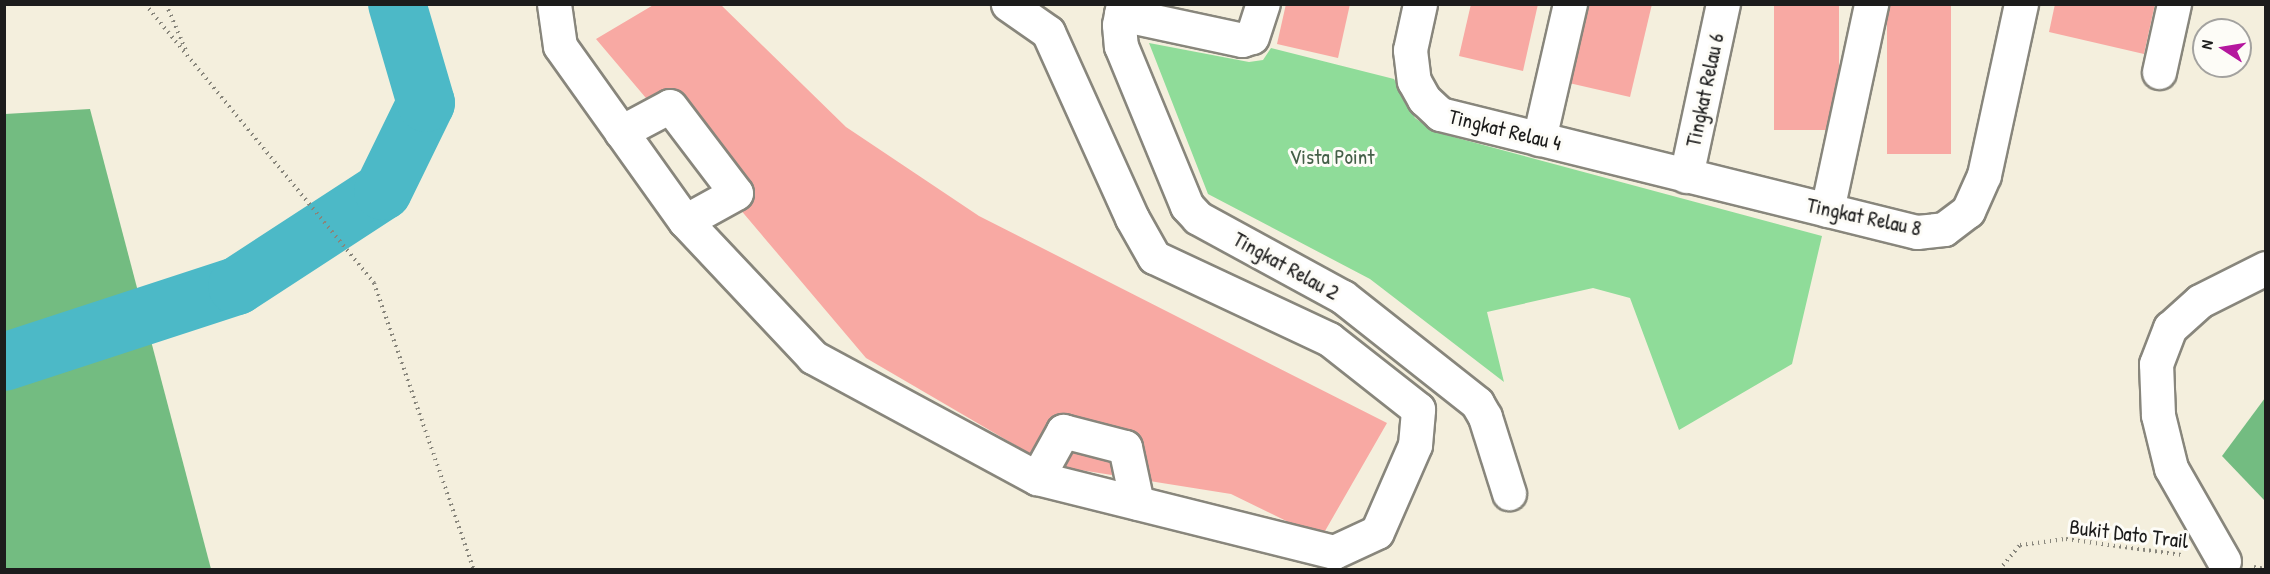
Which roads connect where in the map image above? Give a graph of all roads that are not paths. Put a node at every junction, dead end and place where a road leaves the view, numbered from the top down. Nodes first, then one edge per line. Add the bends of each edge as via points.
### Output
1 (554, 4) edge
2 (1008, 4) edge
3 (1263, 4) edge
4 (1420, 4) edge
5 (1570, 4) edge
6 (1723, 4) edge
7 (1871, 4) edge
8 (2021, 4) edge
9 (2174, 4) edge
10 (1122, 10) edge
11 (2159, 72) dead end
12 (621, 132) junction
13 (1539, 139) junction
14 (1686, 176) junction
15 (1827, 210) junction
16 (685, 221) junction
17 (2265, 268) edge
18 (1037, 478) junction
19 (1509, 493) dead end
20 (1137, 503) junction
21 (2224, 561) road end

1 - 12 street via 560,46
2 - 20 street via 1048,32 1132,218 1154,257 1329,339 1418,409 1415,445 1377,531 1334,552
3 - 10 street via 1252,37 1242,40
4 - 13 street, Tingkat Relau 4 via 1410,50 1414,81 1424,99 1440,114
5 - 13 street
6 - 14 street, Tingkat Relau 6
7 - 15 street
8 - 15 street, Tingkat Relau 8 via 1984,175 1968,211 1944,229 1917,232
9 - 11 street
10 - 19 street, Tingkat Relau 2 via 1121,46 1187,206 1198,218 1343,297 1477,403
12 - 16 street
12 - 16 street via 670,106 736,193
13 - 14 street, Tingkat Relau 4
14 - 15 street, Tingkat Relau 8
16 - 18 street via 813,357
17 - 21 street via 2200,301 2170,328 2156,364 2158,416 2171,468
18 - 20 street
18 - 20 street via 1063,431 1125,447

